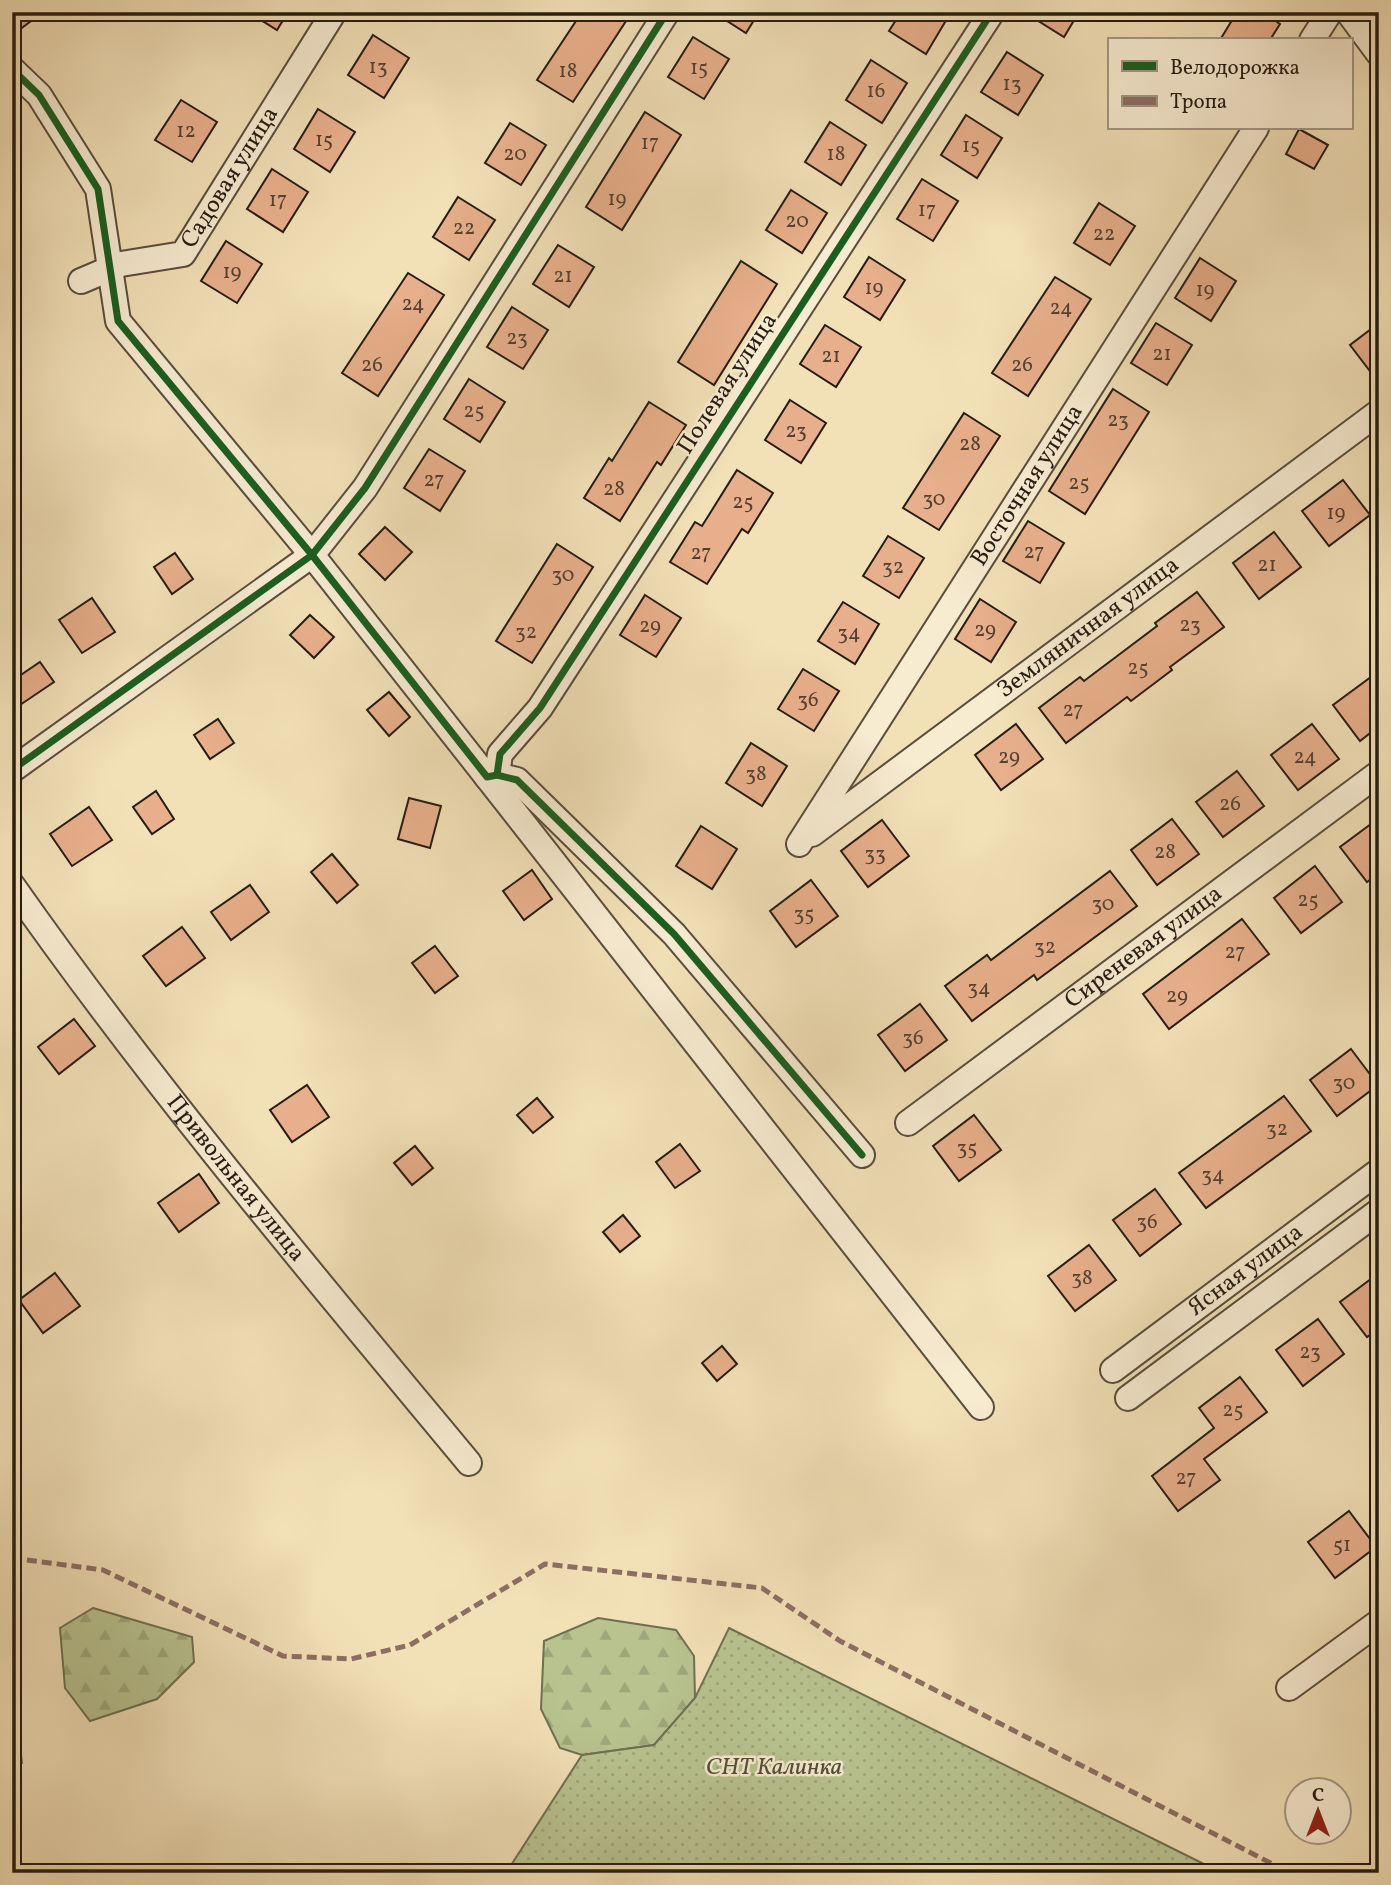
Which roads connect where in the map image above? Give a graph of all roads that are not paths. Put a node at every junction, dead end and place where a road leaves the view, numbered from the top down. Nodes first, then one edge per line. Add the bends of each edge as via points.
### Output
1 (334, 12) edge
2 (667, 12) edge
3 (992, 12) edge
4 (1330, 12) edge
5 (1348, 12) edge
6 (1313, 38) edge
7 (1379, 54) edge
8 (12, 69) edge
9 (1255, 130) edge
10 (109, 269) junction
11 (81, 281) dead end
12 (1379, 412) edge
13 (312, 555) junction
14 (12, 770) edge
15 (1379, 773) edge
16 (492, 776) junction
17 (799, 844) joint
18 (12, 885) edge
19 (908, 1123) dead end
20 (862, 1155) dead end
21 (1379, 1171) edge
22 (1379, 1212) edge
23 (1114, 1370) dead end
24 (1128, 1398) dead end
25 (981, 1407) dead end
26 (469, 1463) dead end
27 (1379, 1622) edge
28 (1289, 1688) dead end

1 - 10 street, Садовая улица via 183,254
2 - 13 street via 365,488
3 - 16 street, Полевая улица via 540,708 500,754
4 - 6 street
5 - 7 street
8 - 10 street via 39,95 98,189
9 - 17 street, Восточная улица
10 - 11 street, Садовая улица
10 - 13 street via 118,321
12 - 17 street, Земляничная улица
13 - 14 street
13 - 16 street
15 - 19 street, Сиреневая улица
16 - 20 street via 517,780 674,934
16 - 25 street
18 - 26 street, Привольная улица via 71,969 259,1210
21 - 23 street, Ясная улица
22 - 24 street, Ясная улица
27 - 28 street

